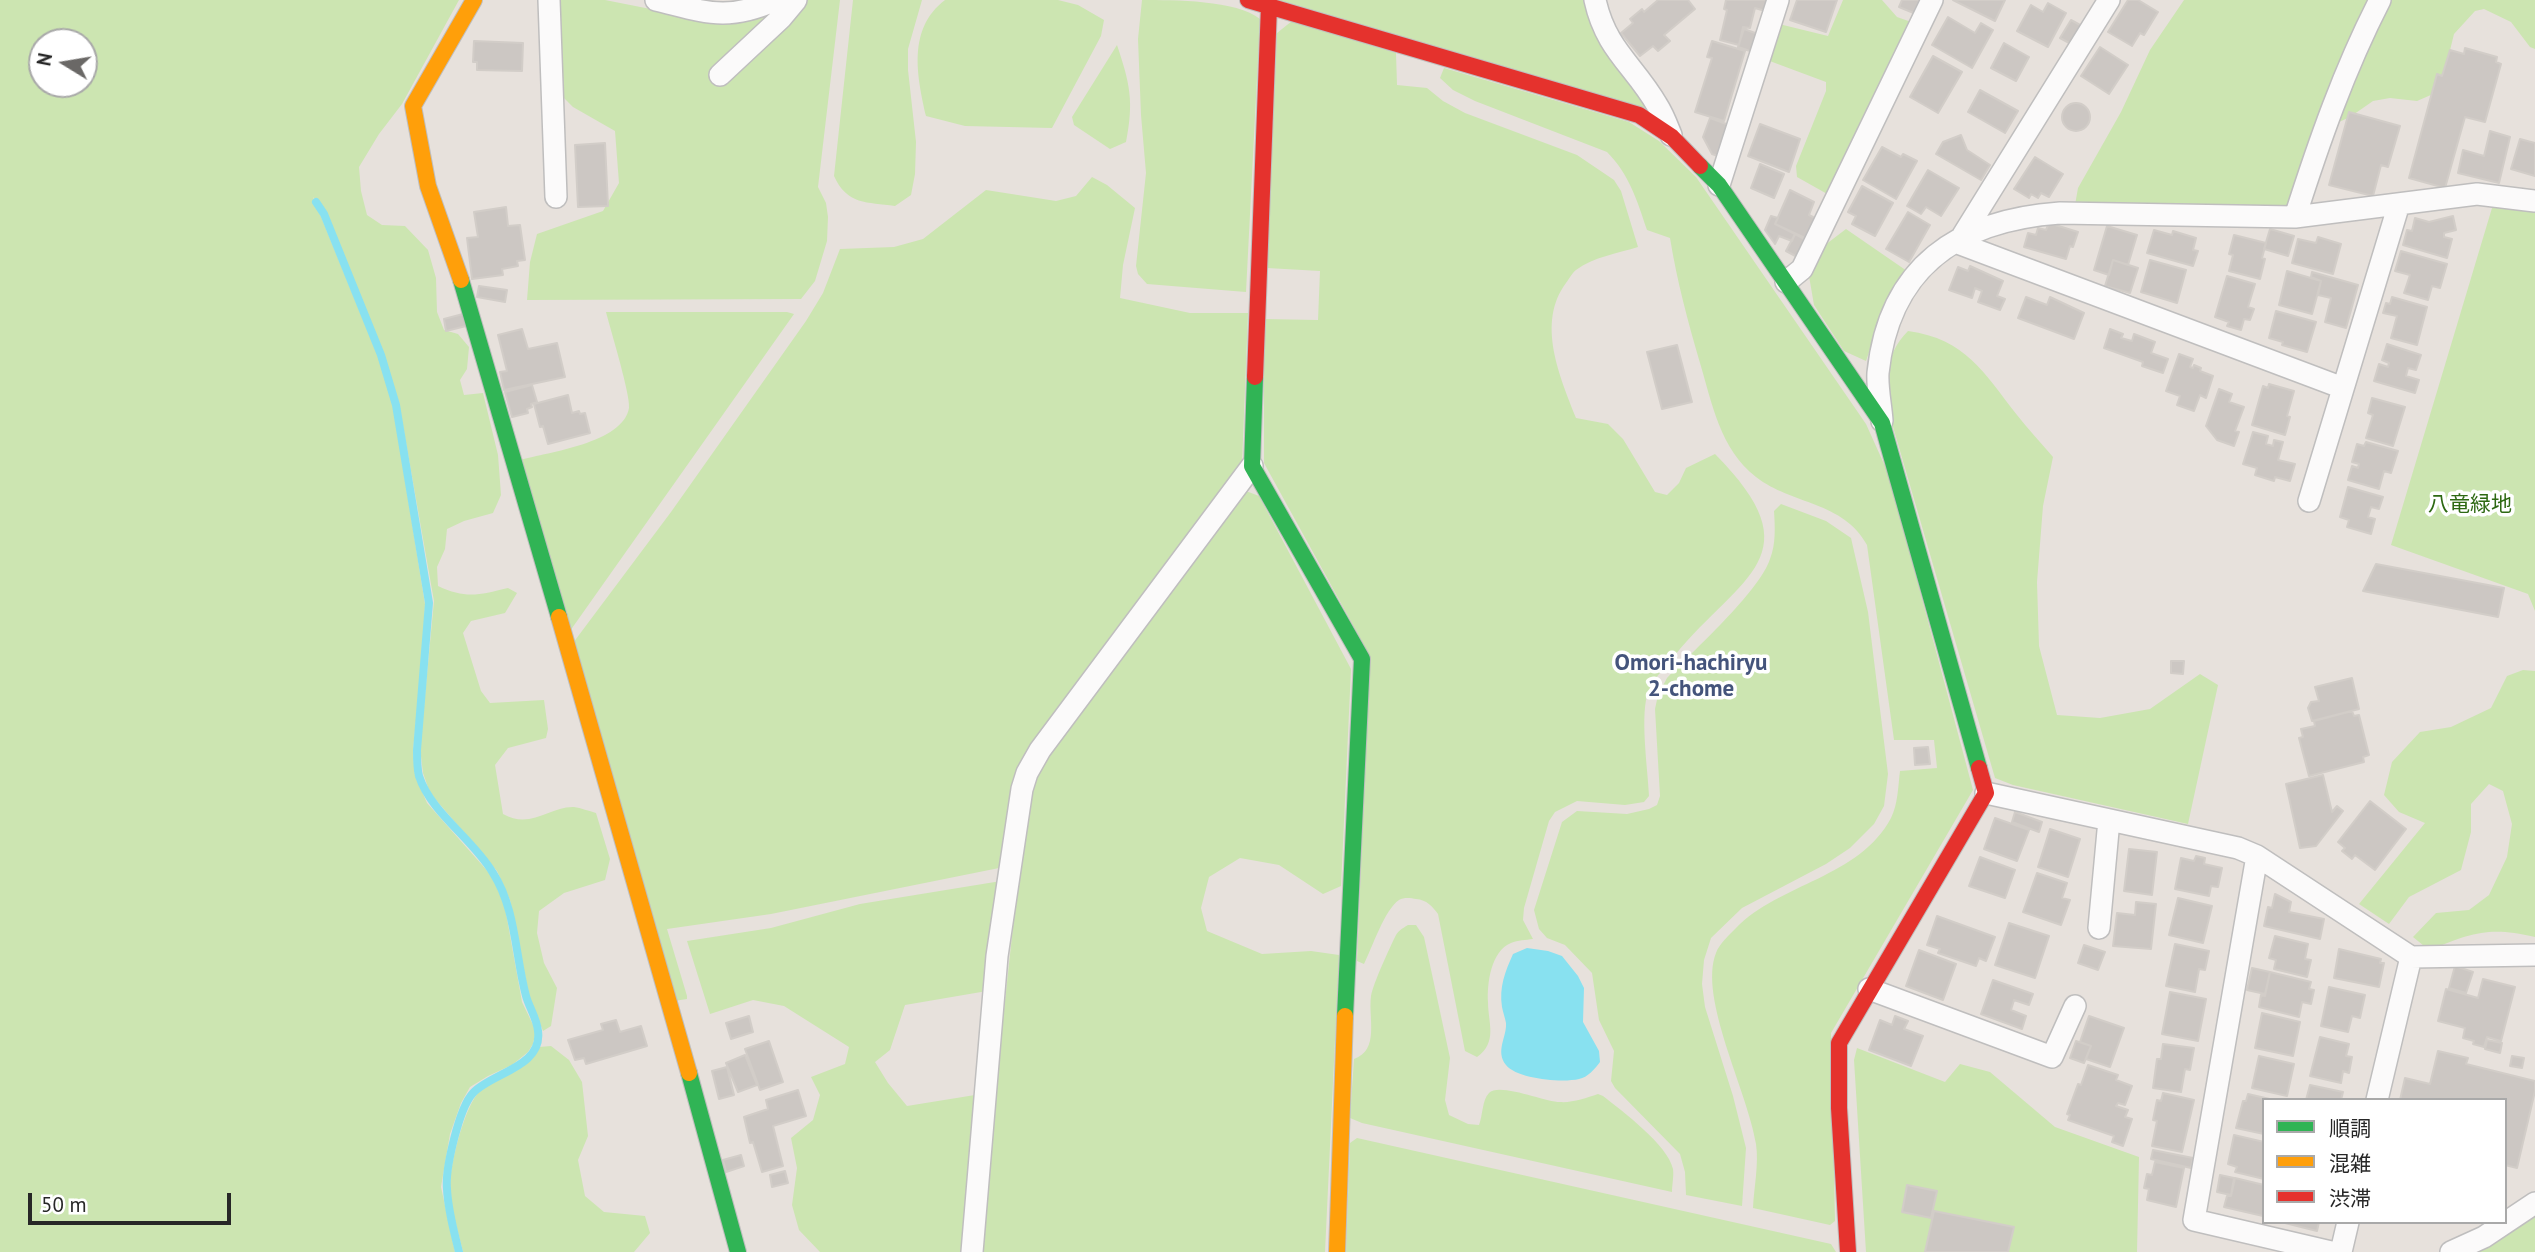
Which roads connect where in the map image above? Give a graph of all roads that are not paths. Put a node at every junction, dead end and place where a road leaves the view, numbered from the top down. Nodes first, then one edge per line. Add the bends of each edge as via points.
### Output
1 (474, 0) edge
2 (549, 0) edge
3 (656, 0) edge
4 (776, 0) edge
5 (796, 0) edge
6 (1248, 0) edge
7 (1595, 0) edge
8 (1778, 0) edge
9 (1932, 0) edge
10 (2109, 0) edge
11 (2380, 0) edge
12 (1269, 6) junction
13 (720, 75) dead end
14 (1672, 137) junction
15 (1720, 185) junction
16 (556, 197) dead end
17 (2535, 201) edge
18 (2399, 204) junction
19 (2295, 217) junction
20 (1959, 238) junction
21 (1786, 282) junction
22 (2343, 388) junction
23 (1882, 423) junction
24 (1252, 466) junction
25 (2309, 500) dead end
26 (1986, 793) junction
27 (2109, 820) junction
28 (2257, 856) junction
29 (2099, 928) dead end
30 (2535, 955) edge
31 (2412, 957) junction
32 (1868, 989) junction
33 (2075, 1006) dead end
34 (2378, 1098) edge
35 (2535, 1203) edge
36 (2507, 1222) edge
37 (2348, 1224) edge
38 (2504, 1224) edge
39 (738, 1252) edge
40 (972, 1252) edge
41 (1337, 1252) edge
42 (1848, 1252) edge
43 (2331, 1252) edge
44 (2341, 1252) edge
45 (2451, 1252) edge

1 - 39 street via 413,106 428,186 469,303
2 - 16 street
3 - 4 street via 732,14
5 - 13 street
6 - 12 street
7 - 14 street via 1599,19 1617,53 1657,104
8 - 15 street
9 - 21 street via 1802,269
10 - 20 street
11 - 19 street via 2354,49 2326,120
12 - 14 street via 1639,115
12 - 24 street
14 - 15 street
15 - 21 street
17 - 18 street via 2477,194
18 - 19 street
18 - 22 street
19 - 20 street via 2060,213 2014,218
20 - 22 street
20 - 23 street via 1920,269 1890,315 1878,374
21 - 23 street
22 - 25 street
23 - 26 street
24 - 40 street via 1027,773 997,956
24 - 41 street via 1362,659
26 - 27 street
26 - 32 street
27 - 28 street
27 - 29 street
28 - 31 street
28 - 43 street via 2194,1220
30 - 31 street
31 - 34 street
32 - 33 street via 2052,1057
32 - 42 street via 1839,1043
35 - 36 street
37 - 44 street
38 - 45 street

